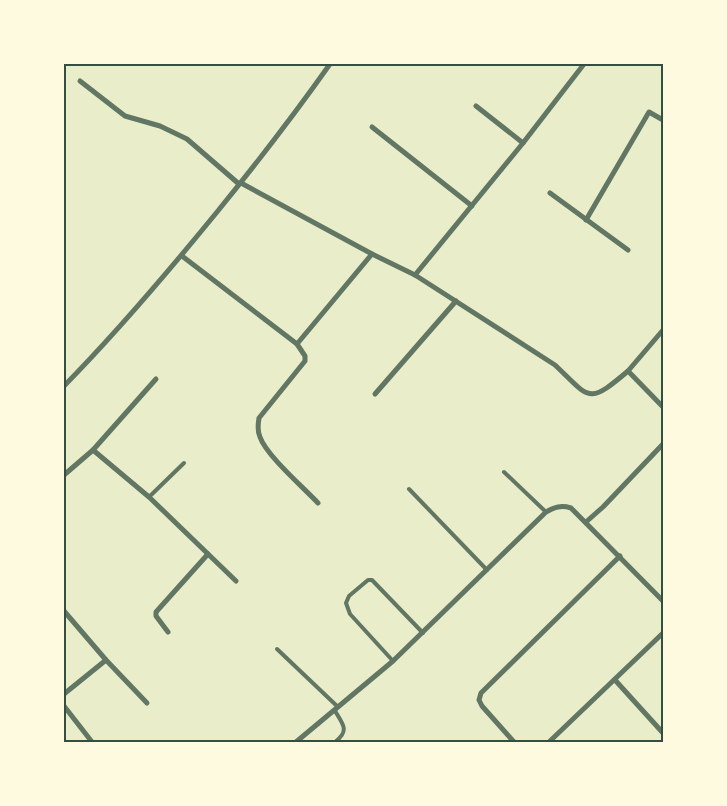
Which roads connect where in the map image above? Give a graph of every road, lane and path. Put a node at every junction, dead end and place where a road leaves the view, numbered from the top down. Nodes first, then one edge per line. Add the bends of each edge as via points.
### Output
1 (330, 64) edge
2 (584, 64) edge
3 (80, 81) dead end
4 (476, 106) dead end
5 (663, 120) edge
6 (372, 127) dead end
7 (523, 143) junction
8 (240, 184) junction
9 (550, 194) dead end
10 (472, 206) junction
11 (586, 220) junction
12 (628, 250) dead end
13 (372, 254) junction
14 (182, 256) junction
15 (415, 274) junction
16 (456, 301) junction
17 (663, 330) edge
18 (297, 344) junction
19 (628, 371) junction
20 (156, 379) dead end
21 (64, 386) edge
22 (375, 394) dead end
23 (663, 408) edge
24 (663, 444) edge
25 (93, 450) junction
26 (184, 463) dead end
27 (504, 472) dead end
28 (64, 475) edge
29 (409, 489) dead end
30 (149, 497) junction
31 (318, 503) dead end
32 (546, 512) junction
33 (586, 522) junction
34 (208, 554) junction
35 (620, 556) junction
36 (487, 570) junction
37 (236, 581) dead end
38 (663, 601) edge
39 (64, 611) edge
40 (168, 632) dead end
41 (422, 633) junction
42 (663, 633) edge
43 (658, 638) junction
44 (663, 642) edge
45 (277, 649) dead end
46 (106, 660) junction
47 (393, 662) junction
48 (615, 680) junction
49 (64, 694) edge
50 (147, 704) dead end
51 (64, 706) edge
52 (337, 709) junction
53 (663, 733) edge
54 (92, 742) edge
55 (298, 742) edge
56 (335, 742) edge
57 (514, 742) edge
58 (549, 742) edge

1 - 8 street
2 - 7 street
3 - 8 street via 125,116 160,126 187,139
4 - 7 street
5 - 11 street via 649,112
6 - 10 street
7 - 10 street
8 - 13 street
8 - 14 street
9 - 11 street
10 - 15 street
11 - 12 street
13 - 15 street
13 - 18 street
14 - 18 street
14 - 21 street
15 - 16 street
16 - 19 street via 555,365 587,394 598,394
16 - 22 street
17 - 19 street
18 - 31 street via 306,356 305,361 259,418 259,437 267,450
19 - 23 street
20 - 25 street
24 - 33 street
25 - 28 street
25 - 30 street
26 - 30 lane
27 - 32 lane
29 - 36 lane
30 - 34 street
32 - 33 street via 565,506
32 - 36 street
33 - 35 street
34 - 37 street
34 - 40 street via 156,612
35 - 38 street
35 - 57 street via 481,693 479,700 482,706
36 - 41 street
39 - 46 street
41 - 47 street
41 - 47 lane via 372,580 349,596 346,603 350,614
42 - 43 street
43 - 44 street
43 - 48 street
45 - 52 lane
46 - 49 street
46 - 50 street
47 - 52 street
48 - 53 street
48 - 58 street
51 - 54 street
52 - 55 street
52 - 56 lane via 344,732

